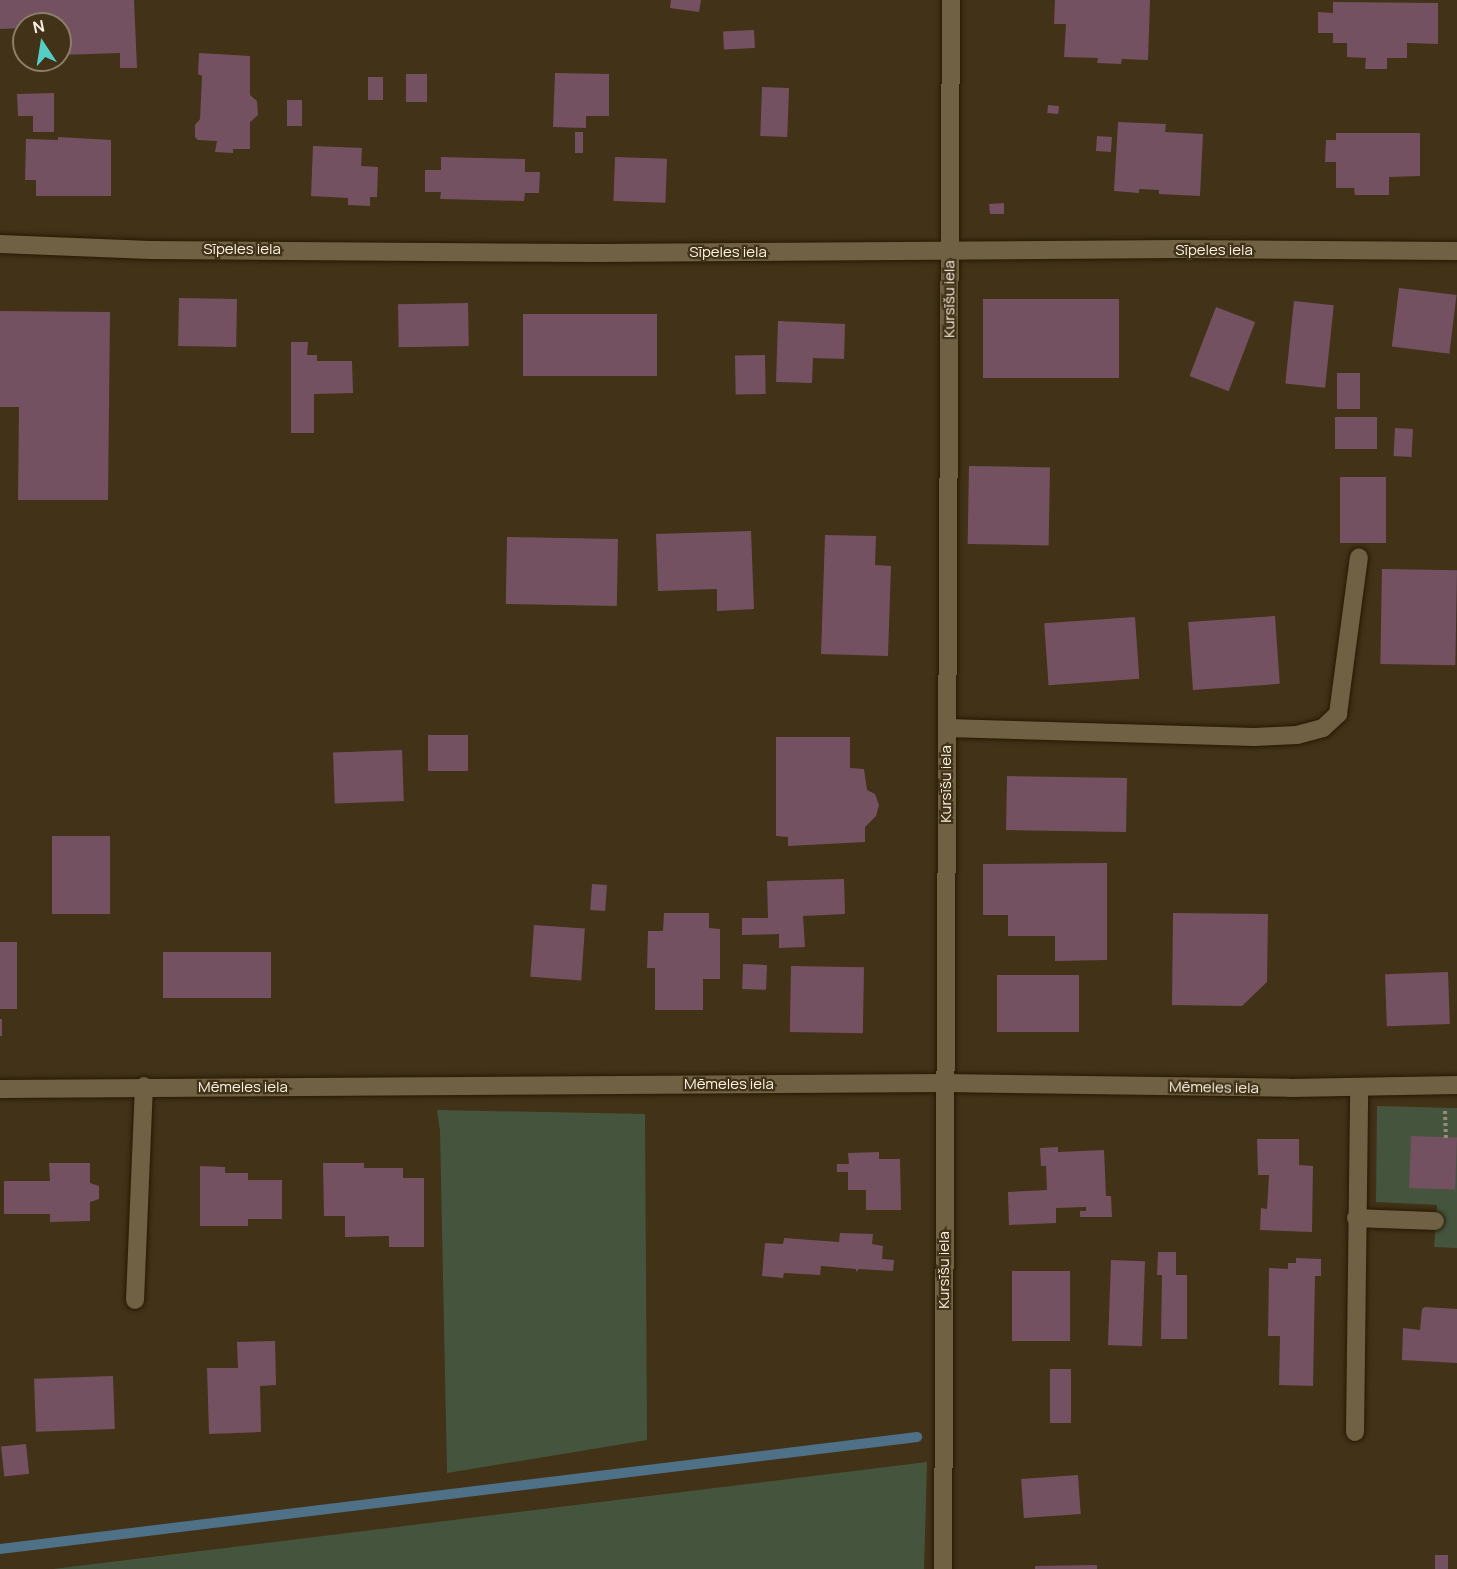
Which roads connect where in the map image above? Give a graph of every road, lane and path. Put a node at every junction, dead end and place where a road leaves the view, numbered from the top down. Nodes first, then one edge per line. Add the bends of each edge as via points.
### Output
1 (951, 0) edge
2 (0, 244) edge
3 (949, 251) junction
4 (1457, 251) edge
5 (1359, 557) dead end
6 (947, 728) junction
7 (945, 1083) junction
8 (1457, 1085) edge
9 (144, 1086) junction
10 (1359, 1088) junction
11 (0, 1089) edge
12 (1356, 1218) junction
13 (1435, 1221) dead end
14 (135, 1300) dead end
15 (1355, 1432) dead end
16 (943, 1569) edge

1 - 3 street, Kursīšu iela
2 - 3 street, Sīpeles iela via 150,250
3 - 4 street, Sīpeles iela
3 - 6 street, Kursīšu iela
5 - 6 street via 1338,714 1323,728 1297,735 1254,736
6 - 7 street, Kursīšu iela
7 - 9 street, Mēmeles iela
7 - 10 street, Mēmeles iela
7 - 16 street, Kursīšu iela
8 - 10 street, Mēmeles iela
9 - 11 street, Mēmeles iela
9 - 14 street
10 - 12 street
12 - 13 street
12 - 15 street

